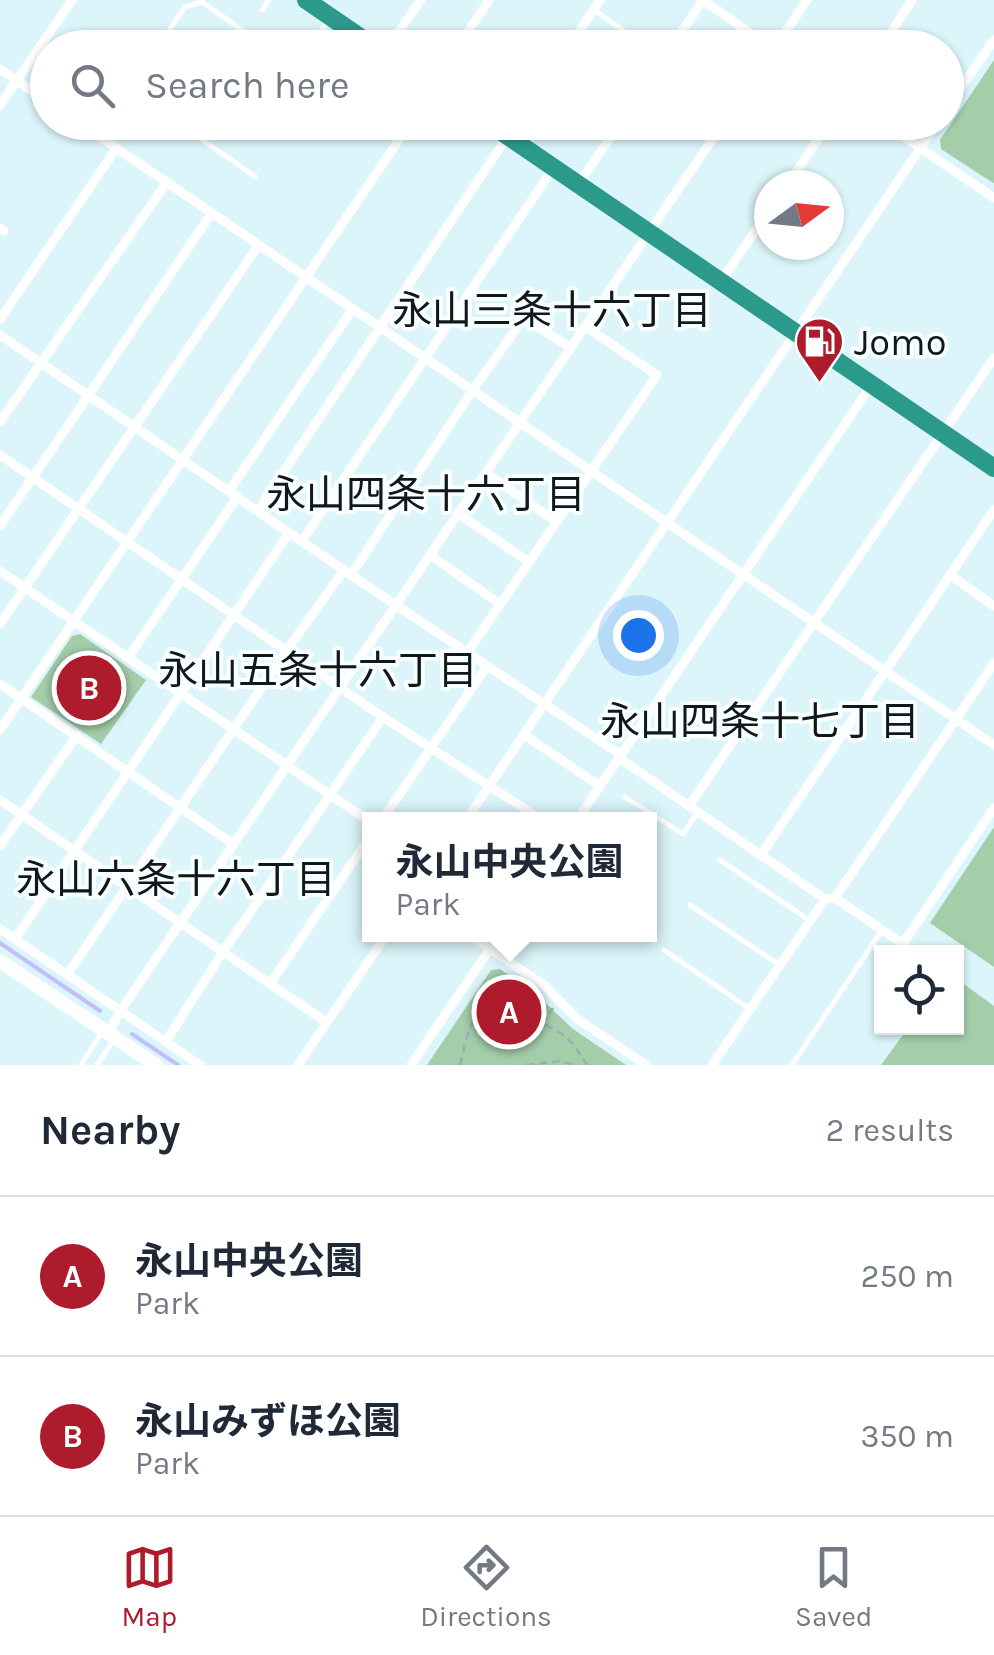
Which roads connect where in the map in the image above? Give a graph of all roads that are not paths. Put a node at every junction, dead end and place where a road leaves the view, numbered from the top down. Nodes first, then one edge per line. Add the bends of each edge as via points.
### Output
1 (72, 0) edge
2 (269, 0) edge
3 (306, 0) edge
4 (421, 0) edge
5 (489, 0) edge
6 (703, 0) edge
7 (807, 0) edge
8 (912, 0) edge
9 (203, 1) edge
10 (596, 5) edge
11 (262, 10) dead end
12 (331, 17) junction
13 (51, 30) edge
14 (169, 30) edge
15 (242, 30) edge
16 (321, 30) edge
17 (350, 30) edge
18 (400, 30) edge
19 (469, 30) edge
20 (580, 30) edge
21 (626, 30) edge
22 (683, 30) edge
23 (747, 30) edge
24 (786, 30) edge
25 (892, 30) edge
26 (994, 40) edge
27 (30, 61) edge
28 (0, 69) edge
29 (17, 80) junction
30 (964, 84) edge
31 (30, 89) edge
32 (0, 105) edge
33 (103, 140) edge
34 (202, 140) edge
35 (399, 140) edge
36 (505, 140) edge
37 (523, 140) edge
38 (608, 140) edge
39 (712, 140) edge
40 (818, 140) edge
41 (907, 140) edge
42 (926, 140) edge
43 (116, 149) junction
44 (920, 149) junction
45 (554, 167) junction
46 (797, 170) edge
47 (256, 177) dead end
48 (167, 182) junction
49 (578, 185) junction
50 (994, 198) edge
51 (212, 214) junction
52 (649, 233) junction
53 (754, 233) edge
54 (258, 246) junction
55 (306, 277) junction
56 (721, 281) junction
57 (352, 310) junction
58 (0, 319) edge
59 (586, 327) junction
60 (379, 329) junction
61 (796, 332) junction
62 (0, 335) edge
63 (571, 348) junction
64 (994, 358) edge
65 (425, 359) junction
66 (41, 363) junction
67 (872, 384) junction
68 (472, 391) junction
69 (88, 395) junction
70 (0, 422) edge
71 (519, 424) junction
72 (135, 428) junction
73 (943, 433) junction
74 (0, 455) edge
75 (183, 459) junction
76 (994, 468) edge
77 (591, 471) junction
78 (486, 473) junction
79 (34, 477) junction
80 (234, 494) junction
81 (79, 509) junction
82 (258, 510) junction
83 (994, 510) edge
84 (459, 514) junction
85 (556, 522) junction
86 (666, 523) junction
87 (0, 526) edge
88 (289, 533) junction
89 (302, 541) junction
90 (127, 542) junction
91 (430, 555) junction
92 (529, 562) junction
93 (0, 570) edge
94 (347, 572) junction
95 (743, 574) junction
96 (950, 575) junction
97 (182, 579) junction
98 (24, 588) junction
99 (500, 604) junction
100 (397, 605) junction
101 (994, 606) edge
102 (234, 615) junction
103 (74, 620) junction
104 (814, 622) junction
105 (0, 624) edge
106 (287, 650) junction
107 (467, 653) junction
108 (128, 658) junction
109 (994, 664) edge
110 (487, 666) junction
111 (885, 672) junction
112 (0, 684) edge
113 (340, 688) junction
114 (181, 694) junction
115 (22, 698) junction
116 (545, 703) junction
117 (383, 717) junction
118 (956, 719) junction
119 (0, 730) edge
120 (233, 730) junction
121 (77, 735) junction
122 (524, 735) junction
123 (994, 745) edge
124 (430, 749) junction
125 (620, 756) junction
126 (287, 766) junction
127 (129, 772) junction
128 (489, 786) junction
129 (600, 786) junction
130 (331, 795) junction
131 (626, 797) dead end
132 (0, 800) edge
133 (180, 807) junction
134 (994, 808) edge
135 (694, 809) junction
136 (387, 812) edge
137 (471, 812) edge
138 (530, 812) edge
139 (582, 812) edge
140 (649, 812) edge
141 (22, 814) junction
142 (362, 817) edge
143 (657, 817) edge
144 (233, 844) junction
145 (0, 846) edge
146 (362, 848) edge
147 (74, 850) junction
148 (761, 855) junction
149 (720, 860) dead end
150 (127, 886) junction
151 (830, 899) junction
152 (690, 904) dead end
153 (810, 921) junction
154 (181, 923) junction
155 (0, 929) edge
156 (882, 930) junction
157 (15, 939) junction
158 (381, 942) edge
159 (479, 942) edge
160 (495, 942) edge
161 (490, 950) junction
162 (664, 950) dead end
163 (223, 952) junction
164 (780, 965) junction
165 (2, 967) edge
166 (68, 975) junction
167 (270, 984) junction
168 (750, 1008) junction
169 (121, 1010) junction
170 (326, 1022) junction
171 (109, 1033) junction
172 (166, 1041) junction
173 (81, 1065) edge
174 (97, 1065) edge
175 (156, 1065) edge
176 (200, 1065) edge
177 (298, 1065) edge
178 (410, 1065) edge
179 (646, 1065) edge
180 (712, 1065) edge
181 (792, 1065) edge

1 - 13 street
2 - 11 lane
3 - 12 highway
4 - 18 street
5 - 19 street
6 - 22 street
6 - 23 street
7 - 24 street
8 - 25 street
9 - 14 lane via 185,7
9 - 15 lane
10 - 20 street
10 - 21 lane
12 - 16 lane
12 - 17 highway
26 - 30 street
27 - 29 street
28 - 29 street
29 - 31 street
29 - 32 street
33 - 43 street
34 - 47 lane
35 - 55 street
36 - 60 street
37 - 45 highway
38 - 49 street
39 - 52 street
40 - 46 street
41 - 44 street
42 - 44 street
43 - 48 street
43 - 58 street
44 - 50 street
44 - 61 street
45 - 49 highway
45 - 65 street
48 - 51 street
48 - 66 street
49 - 52 highway
51 - 54 street
51 - 69 street
52 - 56 highway
52 - 59 street
53 - 56 street
54 - 55 street
54 - 72 street
55 - 57 street
55 - 75 street
56 - 61 highway
57 - 60 street
57 - 80 street
59 - 63 street
59 - 77 street via 657,375
60 - 65 street
60 - 82 street
61 - 67 highway
61 - 86 street
62 - 66 street
63 - 68 street via 524,318
63 - 71 street
64 - 73 street
65 - 68 street
65 - 89 street
66 - 69 street
66 - 70 street
67 - 73 highway
67 - 95 street
68 - 71 street
68 - 94 street
69 - 72 street
69 - 79 street
71 - 77 street
71 - 78 street
72 - 75 street
72 - 81 street
73 - 76 highway
73 - 104 street
74 - 79 street
75 - 80 street
75 - 90 street
77 - 85 street
77 - 86 street
78 - 84 street
78 - 85 street
79 - 81 street
79 - 87 street
80 - 82 street
80 - 97 street
81 - 90 street
81 - 98 street
82 - 88 street
83 - 96 street
84 - 91 street
84 - 92 street
85 - 92 street
86 - 95 street
86 - 116 street
88 - 89 street
88 - 102 street
89 - 94 street
90 - 97 street
90 - 103 street
91 - 99 street
91 - 100 street
92 - 99 street
93 - 98 street
94 - 100 street
94 - 106 street
95 - 104 street
95 - 125 street
96 - 101 street
96 - 111 street
97 - 102 street
97 - 108 street
98 - 103 street
98 - 105 street
99 - 107 street
100 - 107 street
100 - 113 street
102 - 106 street
102 - 114 street
103 - 108 street
103 - 115 street
104 - 111 street
104 - 135 street
106 - 113 street
106 - 120 street
107 - 110 street
108 - 114 street
109 - 118 street
110 - 116 street
110 - 124 street
111 - 118 street
111 - 148 street
112 - 115 street
113 - 117 street
113 - 126 street
114 - 120 street
114 - 127 street
115 - 119 street
115 - 121 street
116 - 122 street
116 - 125 street
117 - 124 street
117 - 130 street
118 - 123 street
118 - 151 street
120 - 126 street
120 - 133 street
121 - 127 street
121 - 141 street
122 - 128 street
122 - 129 street
124 - 128 street
124 - 136 street
125 - 129 street
125 - 135 street
126 - 130 street
126 - 144 street
127 - 133 street
127 - 147 street
128 - 137 street
128 - 138 street
129 - 139 street
130 - 142 street
130 - 163 street
131 - 140 lane
132 - 141 street
133 - 144 street
133 - 150 street
134 - 156 street via 903,944
135 - 143 lane via 683,834
135 - 148 street
141 - 145 street
141 - 147 street
144 - 154 street
146 - 167 street
147 - 150 street
147 - 157 street
148 - 151 street
149 - 153 lane
150 - 154 street
150 - 166 street
151 - 153 street
151 - 156 street
152 - 164 lane
153 - 164 street
154 - 163 street
154 - 169 street
155 - 157 street
156 - 181 lane
157 - 166 street
158 - 170 street
159 - 161 street
160 - 161 street
161 - 178 street
161 - 179 street
162 - 168 lane
163 - 167 street
163 - 172 street
164 - 168 street
165 - 171 street
166 - 169 street
167 - 170 street
168 - 180 street
169 - 171 street
169 - 172 street
170 - 177 street
171 - 173 lane
171 - 174 lane
171 - 175 street
172 - 176 street

